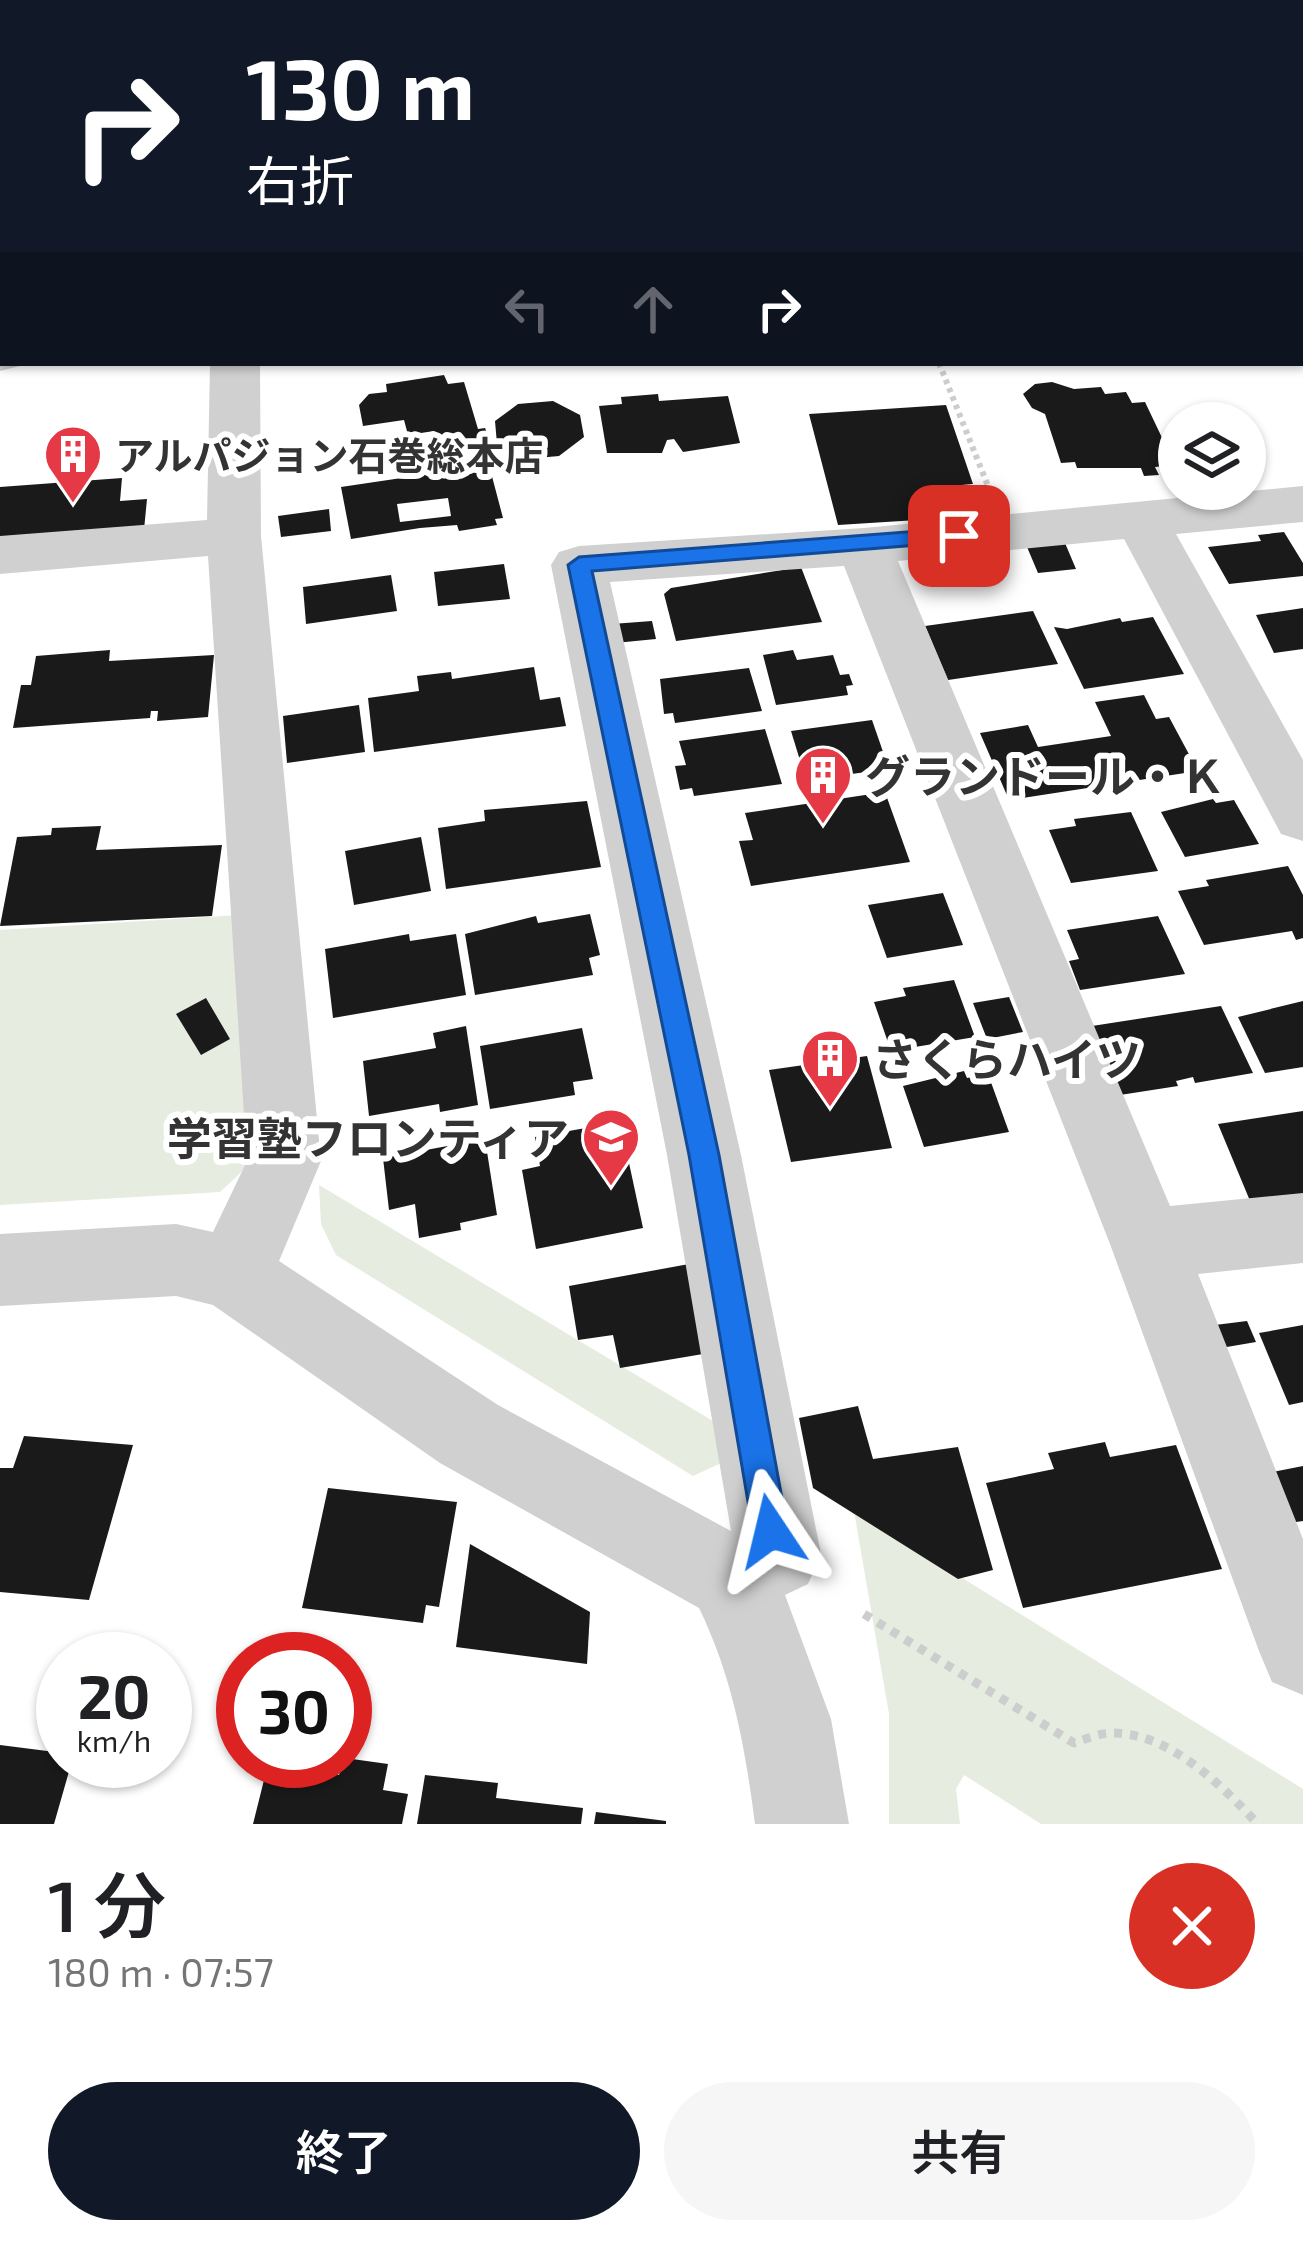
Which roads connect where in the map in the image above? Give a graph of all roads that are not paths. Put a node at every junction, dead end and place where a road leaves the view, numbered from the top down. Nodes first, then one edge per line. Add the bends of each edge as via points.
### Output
1 (235, 366) edge
2 (1303, 505) edge
3 (1142, 521) junction
4 (234, 536) junction
5 (864, 546) junction
6 (0, 555) edge
7 (1303, 817) edge
8 (1303, 1228) edge
9 (1148, 1244) junction
10 (0, 1270) edge
11 (231, 1273) junction
12 (730, 1577) junction
13 (1303, 1652) edge
14 (802, 1824) edge

1 - 4 street
2 - 3 street
3 - 5 street
3 - 7 street
4 - 6 street
4 - 11 street via 284,1161
5 - 9 street
5 - 12 street via 579,565 704,1155 778,1554
8 - 9 street
9 - 13 street
10 - 11 street via 176,1260
11 - 12 street via 469,1434
12 - 14 street via 785,1719

